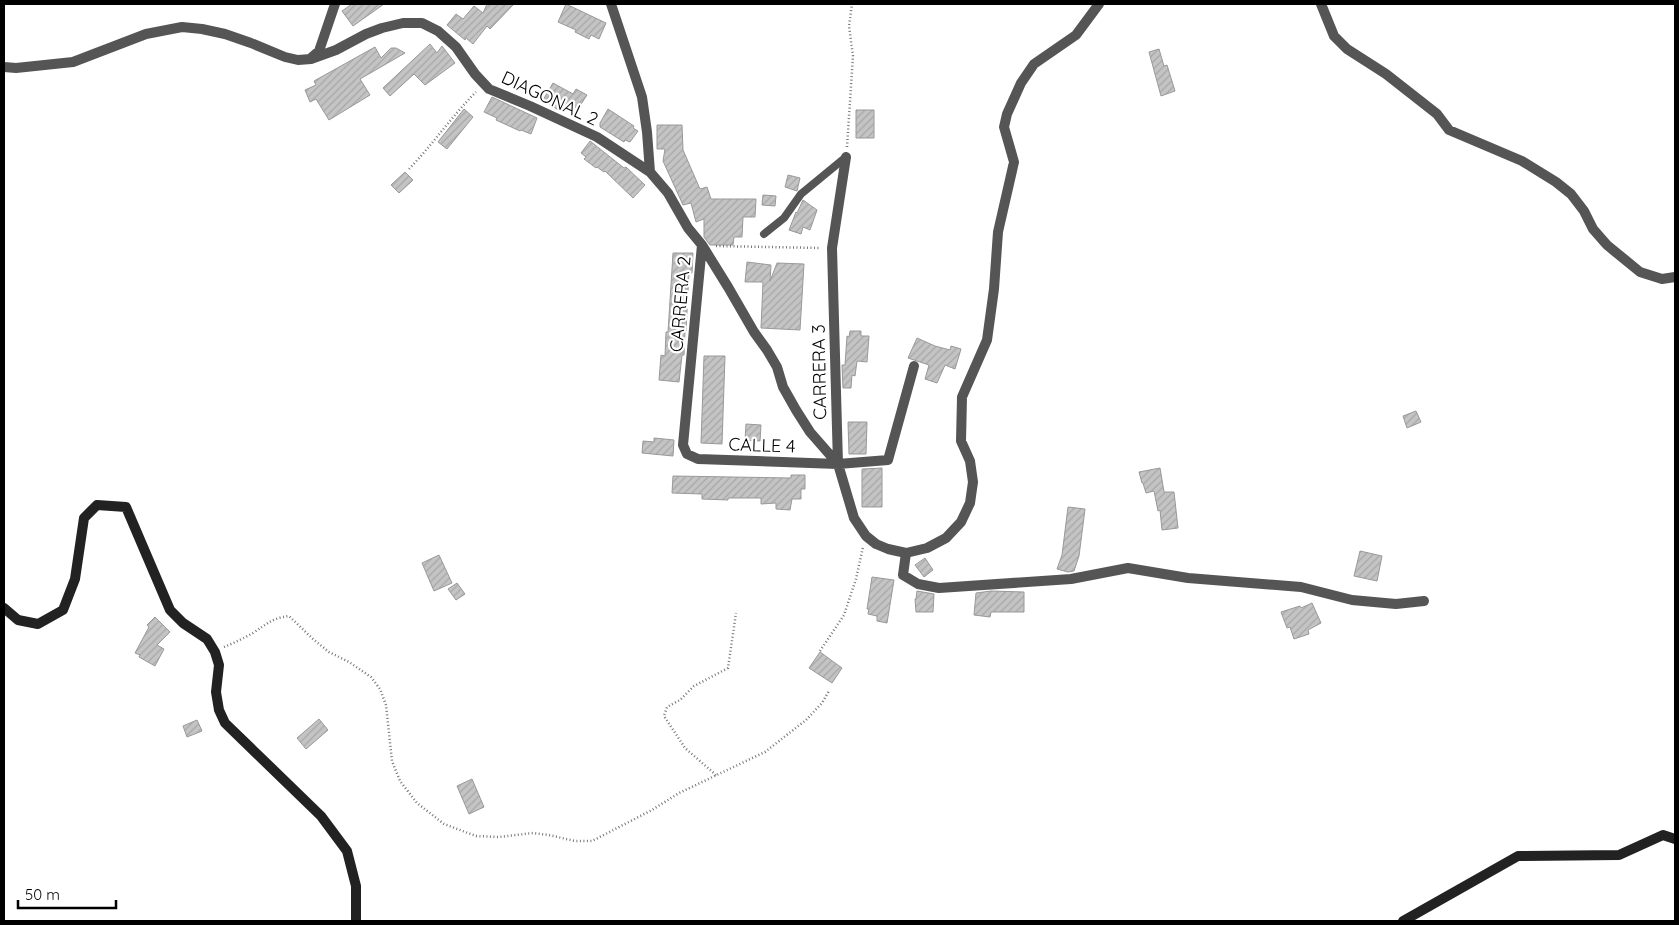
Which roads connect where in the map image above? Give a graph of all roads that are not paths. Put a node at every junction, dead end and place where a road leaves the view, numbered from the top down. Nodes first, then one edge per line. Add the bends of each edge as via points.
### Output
1 (335, 4) edge
2 (611, 4) edge
3 (1099, 4) edge
4 (1321, 4) edge
5 (310, 59) junction
6 (4, 67) edge
7 (846, 157) joint
8 (650, 172) junction
9 (764, 234) dead end
10 (702, 245) junction
11 (1675, 276) edge
12 (914, 366) dead end
13 (687, 454) joint
14 (838, 464) junction
15 (906, 553) junction
16 (1424, 601) dead end
17 (4, 608) edge
18 (1675, 840) edge
19 (356, 921) edge
20 (1403, 921) edge

1 - 5 street via 319,51
2 - 8 street via 642,97
3 - 15 street via 1076,35 1034,64 1007,114 1004,127 1014,162 998,232 987,340 962,397 961,441 970,460 974,482 970,503 961,522 946,538 927,548
4 - 11 street via 1334,36 1430,108 1449,130 1522,161 1556,182 1571,194 1607,245 1640,272 1662,279
5 - 6 street via 285,57 225,34 182,27 146,34 73,62
5 - 8 street, DIAGONAL 2 via 382,28 422,23 438,30 456,47 489,89 598,137
7 - 9 lane via 801,194 784,218
7 - 14 street, CARRERA 3 via 832,248
8 - 10 street, CARRERA 2
10 - 13 street, CARRERA 2 via 683,445
10 - 14 street via 777,367 783,387 796,410
12 - 14 street, CALLE 4 via 888,460
13 - 14 street, CALLE 4 via 698,459
14 - 15 street, CARRERA 3 via 854,518 866,536 876,544
15 - 16 street via 903,575 918,584 939,588 1071,579 1128,568 1188,578 1301,587 1352,600 1396,604
17 - 19 main road via 18,620 38,624 63,610 75,579 84,518 97,505 126,507 170,610 207,639 215,652 219,665 216,692 225,722 322,816 347,851 356,886
18 - 20 main road via 1663,835 1619,854 1518,856

